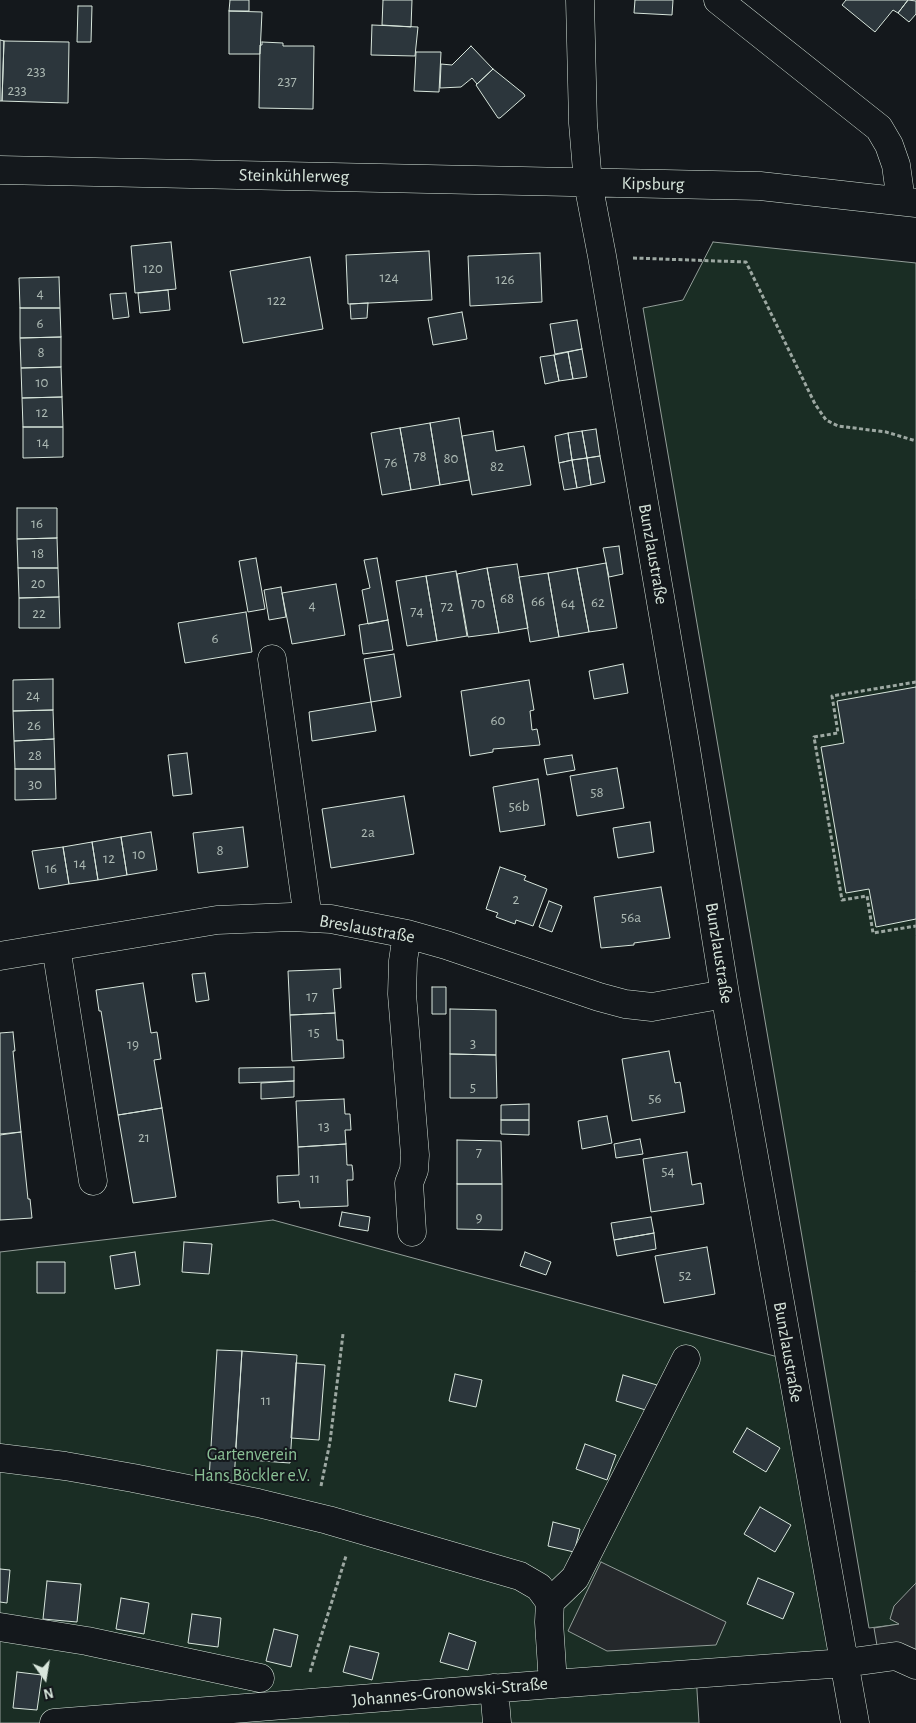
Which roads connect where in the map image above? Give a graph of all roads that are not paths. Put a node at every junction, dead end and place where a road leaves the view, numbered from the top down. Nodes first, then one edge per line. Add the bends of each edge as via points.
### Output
1 (580, 0) edge
2 (718, 0) edge
3 (0, 170) edge
4 (588, 183) junction
5 (908, 202) edge
6 (272, 659) dead end
7 (308, 918) junction
8 (407, 934) junction
9 (56, 947) junction
10 (0, 956) edge
11 (725, 994) junction
12 (93, 1181) dead end
13 (412, 1232) dead end
14 (686, 1359) dead end
15 (0, 1458) edge
16 (550, 1602) junction
17 (0, 1627) edge
18 (845, 1663) junction
19 (916, 1665) edge
20 (260, 1678) dead end
21 (553, 1684) junction
22 (494, 1688) junction
23 (54, 1723) edge
24 (497, 1723) edge
25 (855, 1723) edge

1 - 4 street
2 - 5 street, Kipsburg via 879,128 889,145
3 - 4 street, Steinkühlerweg
4 - 5 street, Kipsburg via 760,186
4 - 11 street, Bunzlaustraße
6 - 7 street
7 - 8 street, Breslaustraße via 330,919
7 - 9 street, Breslaustraße via 217,920
8 - 11 street, Breslaustraße via 625,1004 652,1007
8 - 13 street via 402,994 415,1155 409,1183
9 - 10 street, Breslaustraße
9 - 12 street
11 - 18 street, Bunzlaustraße
14 - 16 street via 575,1578
15 - 16 street via 133,1478 315,1516 520,1576 539,1587
16 - 21 street
17 - 20 street via 87,1641
18 - 19 street, Johannes-Gronowski-Straße via 896,1656
18 - 21 street, Johannes-Gronowski-Straße
18 - 25 street, Bunzlaustraße
21 - 22 street, Johannes-Gronowski-Straße
22 - 23 street, Johannes-Gronowski-Straße
22 - 24 street

